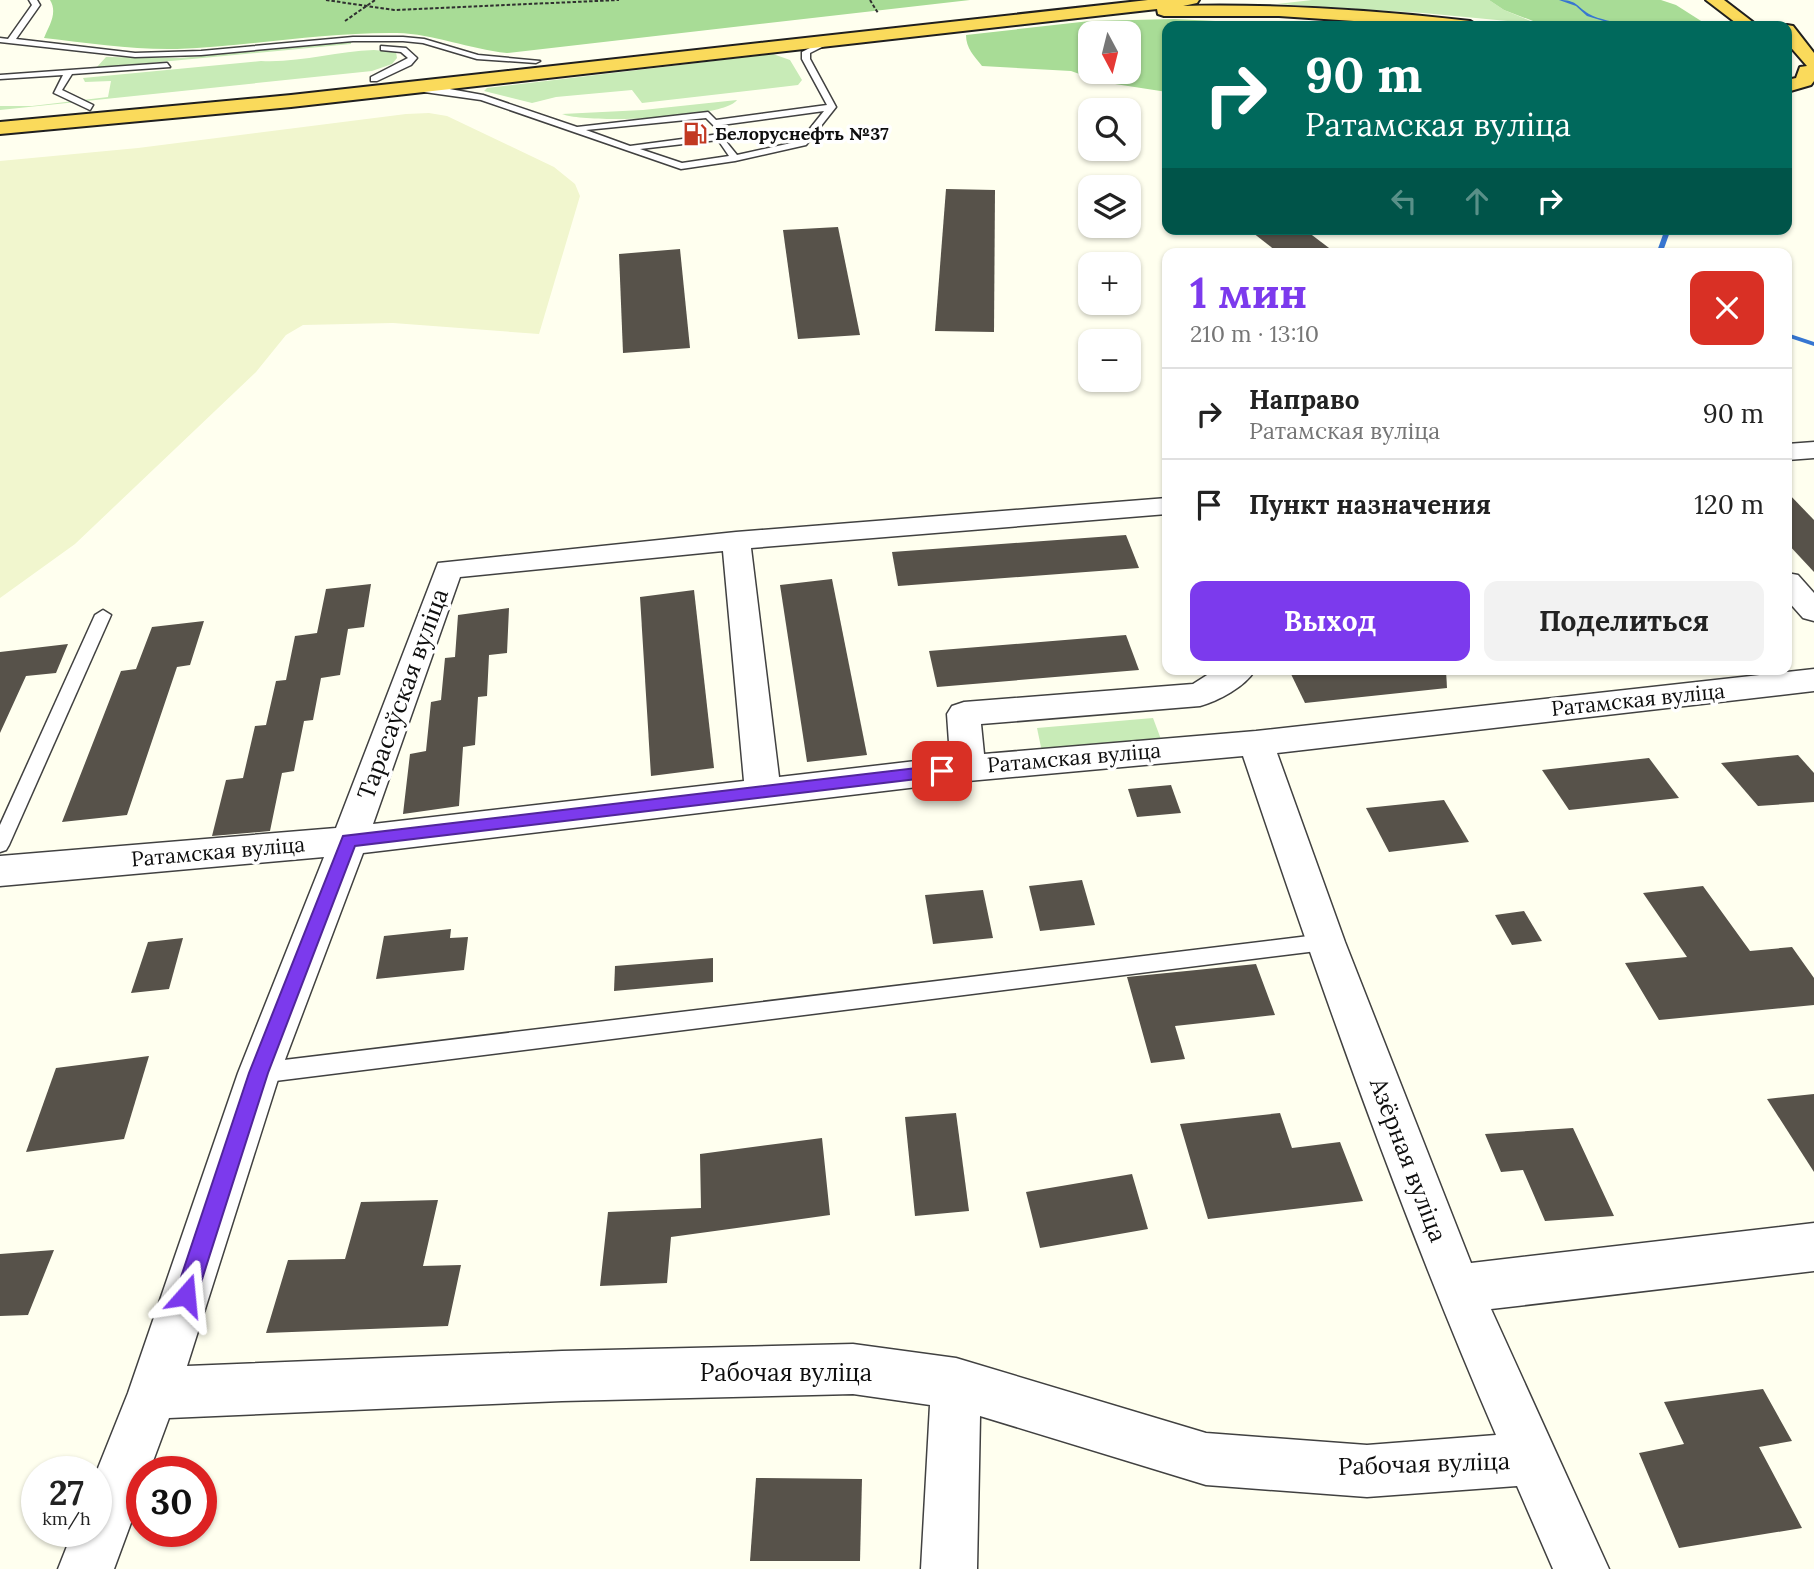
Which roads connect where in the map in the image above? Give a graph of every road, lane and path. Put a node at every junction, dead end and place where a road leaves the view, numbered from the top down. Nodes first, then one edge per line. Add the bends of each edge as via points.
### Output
1 (326, 0) edge
2 (375, 0) edge
3 (541, 0) edge
4 (619, 0) edge
5 (1077, 0) edge
6 (1191, 0) edge
7 (1714, 0) edge
8 (32, 4) edge
9 (545, 5) junction
10 (365, 8) junction
11 (1057, 15) junction
12 (1426, 21) edge
13 (1743, 21) edge
14 (1792, 37) edge
15 (0, 40) edge
16 (832, 40) junction
17 (339, 41) junction
18 (10, 42) junction
19 (1792, 58) edge
20 (536, 61) junction
21 (1811, 71) edge
22 (68, 74) junction
23 (0, 77) edge
24 (374, 79) junction
25 (1792, 85) edge
26 (393, 90) junction
27 (90, 107) junction
28 (832, 107) junction
29 (0, 115) edge
30 (714, 123) junction
31 (0, 128) edge
32 (574, 128) junction
33 (720, 137) junction
34 (631, 147) junction
35 (734, 158) junction
36 (1814, 450) edge
37 (1792, 452) edge
38 (1162, 506) edge
39 (736, 541) junction
40 (1792, 587) edge
41 (1814, 611) edge
42 (103, 615) dead end
43 (1231, 675) edge
44 (1814, 680) edge
45 (1256, 743) junction
46 (968, 768) junction
47 (763, 792) junction
48 (349, 841) junction
49 (0, 845) edge
50 (0, 871) edge
51 (1325, 942) junction
52 (259, 1073) junction
53 (1814, 1247) edge
54 (1457, 1289) junction
55 (957, 1383) junction
56 (153, 1393) junction
57 (1533, 1459) junction
58 (86, 1569) edge
59 (948, 1569) edge
60 (1581, 1569) edge

1 - 10 path
2 - 10 path
3 - 9 path
4 - 9 path
5 - 20 highway
6 - 11 highway
7 - 13 highway
8 - 18 lane
9 - 10 path
10 - 17 path via 339,28
11 - 12 highway via 1273,10
11 - 16 highway
14 - 21 highway
15 - 18 lane
16 - 26 highway
16 - 28 lane via 806,52 806,59
17 - 18 lane via 135,55
17 - 20 lane via 424,41 477,57
19 - 21 highway
20 - 24 highway
21 - 25 highway via 1805,81
22 - 23 lane
22 - 24 lane via 351,46 403,50 413,58
22 - 27 lane via 57,92
24 - 27 highway
26 - 31 highway
26 - 32 lane via 444,91 483,98
27 - 29 highway
28 - 30 lane
28 - 35 lane via 803,143
30 - 32 lane via 708,115
30 - 33 lane
32 - 34 lane
33 - 34 lane
33 - 35 lane
34 - 35 lane via 681,166
36 - 37 street
38 - 39 street
39 - 47 street
39 - 48 street, Тарасаўская вуліца via 448,569
40 - 41 street
42 - 49 lane
43 - 46 street via 1200,695 964,714
44 - 45 street, Ратамская вуліца
45 - 46 street, Ратамская вуліца
45 - 51 street, Азёрная вуліца
46 - 47 street, Ратамская вуліца
47 - 48 street, Ратамская вуліца
48 - 50 street, Ратамская вуліца
48 - 52 street, Тарасаўская вуліца
51 - 52 lane
51 - 54 street, Азёрная вуліца
52 - 56 street, Тарасаўская вуліца
53 - 54 street
54 - 57 street, Азёрная вуліца
55 - 56 street, Рабочая вуліца via 853,1369
55 - 57 street, Рабочая вуліца via 1206,1459 1367,1471
55 - 59 street
56 - 58 street, Тарасаўская вуліца
57 - 60 street, Азёрная вуліца

